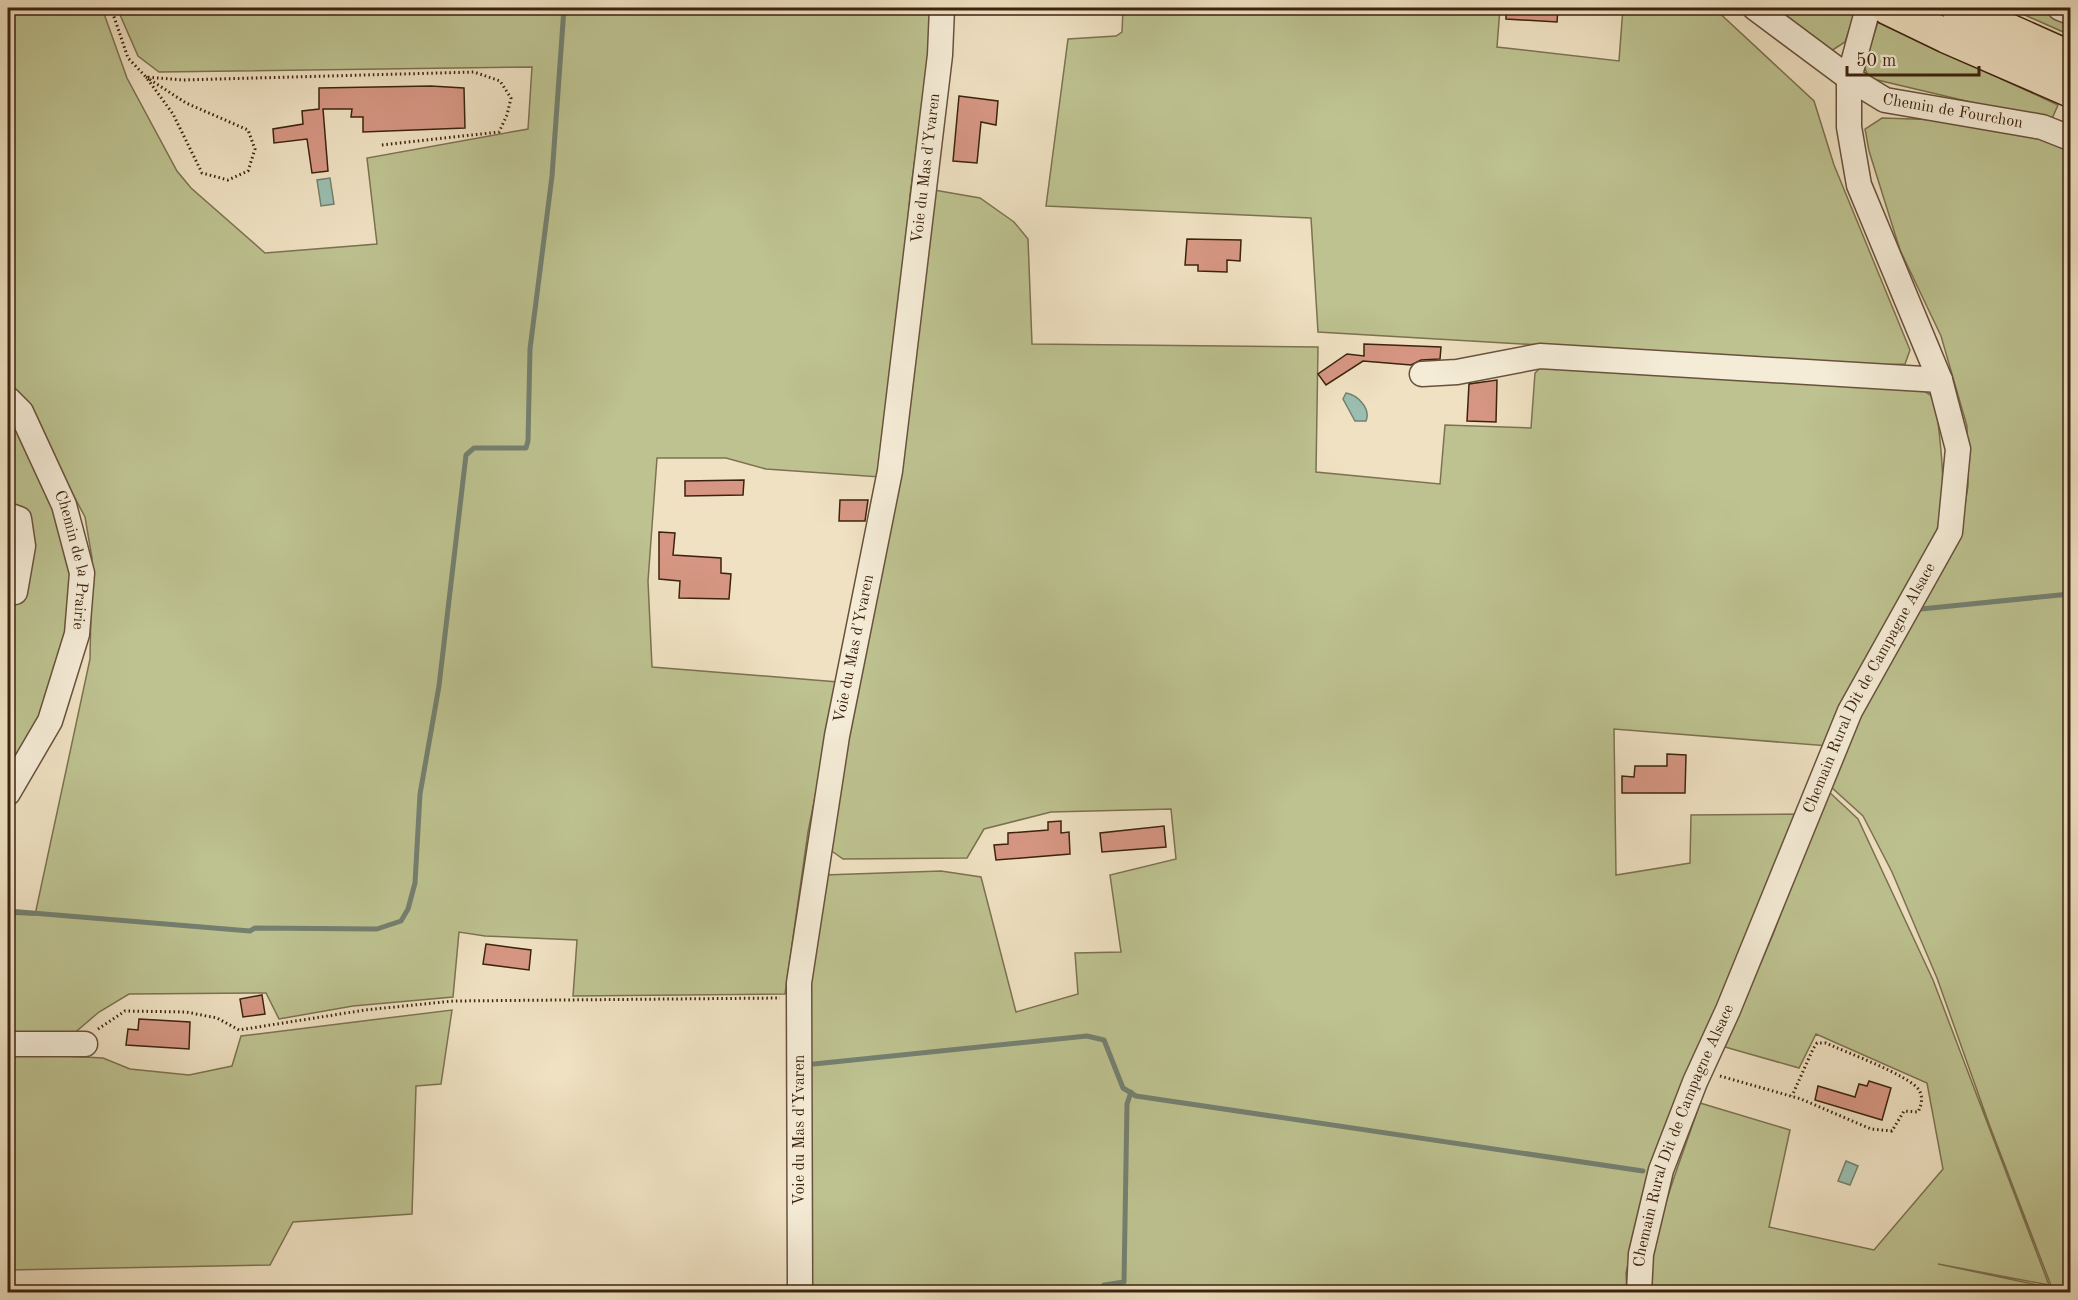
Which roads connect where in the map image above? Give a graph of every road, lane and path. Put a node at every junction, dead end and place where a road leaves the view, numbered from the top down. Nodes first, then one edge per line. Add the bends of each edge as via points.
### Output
1 (111, 8) edge
2 (942, 8) edge
3 (1755, 8) edge
4 (1868, 8) edge
5 (1888, 8) edge
6 (1958, 8) edge
7 (2060, 8) edge
8 (2070, 12) edge
9 (2070, 58) edge
10 (146, 77) junction
11 (1849, 78) junction
12 (2070, 90) edge
13 (2070, 138) edge
14 (381, 145) dead end
15 (1422, 374) dead end
16 (1940, 380) junction
17 (8, 399) edge
18 (8, 515) edge
19 (8, 593) edge
20 (8, 793) edge
21 (799, 998) junction
22 (8, 1044) edge
23 (85, 1044) joint
24 (1701, 1070) junction
25 (1792, 1096) junction
26 (800, 1293) edge
27 (1639, 1293) edge

1 - 10 path via 128,58
2 - 21 street, Voie du Mas d'Yvaren via 940,55 890,471 837,736
3 - 11 street, Chemin de Fourchon
4 - 11 street, Chemain Rural Dit de Campagne Alsace
5 - 12 highway
6 - 9 highway
7 - 8 street
10 - 10 path via 186,103 248,130 255,148 248,171 228,180 202,172 173,114
10 - 14 path via 183,80 474,72 500,81 511,98 499,132
11 - 13 street, Chemin de Fourchon via 1885,100 2042,127
11 - 16 street, Chemain Rural Dit de Campagne Alsace via 1849,128 1858,184
15 - 16 street via 1457,372 1540,356
16 - 24 street, Chemain Rural Dit de Campagne Alsace via 1958,449 1950,532 1850,711
17 - 20 street, Chemin de la Prairie via 21,412 64,505 82,573 77,634 50,721
18 - 19 street via 19,519 23,546 15,592
21 - 23 path via 453,1001 239,1030 217,1018 186,1012 125,1011 101,1026
21 - 26 street, Voie du Mas d'Yvaren
22 - 23 street
24 - 25 path
24 - 27 street, Chemain Rural Dit de Campagne Alsace via 1661,1170 1641,1254
25 - 25 path via 1872,1129 1892,1131 1904,1111 1918,1112 1922,1097 1918,1087 1826,1043 1817,1043 1813,1049

